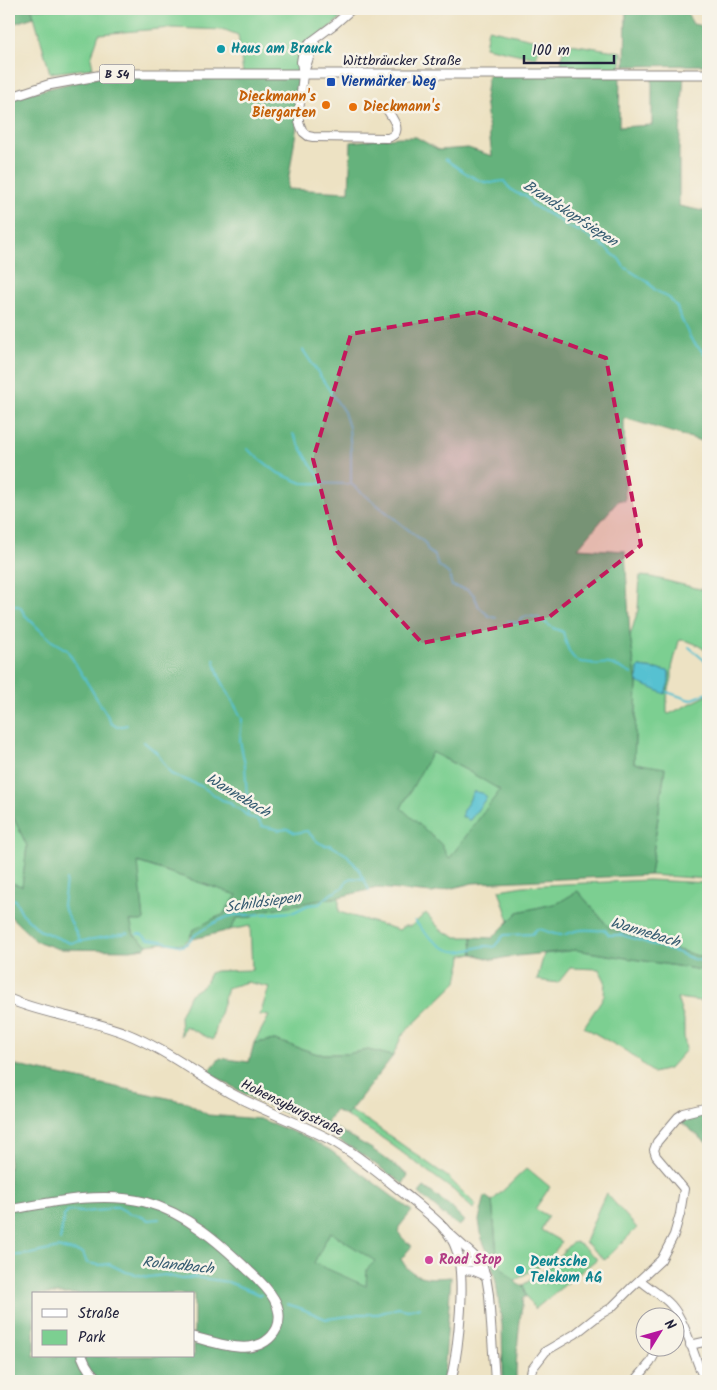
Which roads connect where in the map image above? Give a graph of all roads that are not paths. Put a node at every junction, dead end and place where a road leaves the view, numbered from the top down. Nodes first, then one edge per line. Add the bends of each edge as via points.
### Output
1 (352, 9) edge
2 (303, 74) junction
3 (708, 74) edge
4 (9, 98) edge
5 (386, 108) dead end
6 (9, 999) edge
7 (708, 1107) edge
8 (9, 1210) edge
9 (448, 1232) junction
10 (461, 1266) junction
11 (485, 1273) junction
12 (640, 1280) junction
13 (672, 1308) edge
14 (684, 1329) edge
15 (195, 1337) edge
16 (708, 1341) edge
17 (690, 1346) junction
18 (83, 1358) edge
19 (653, 1358) edge
20 (101, 1381) edge
21 (450, 1381) edge
22 (495, 1381) edge
23 (529, 1381) edge
24 (635, 1381) edge
25 (705, 1381) edge

1 - 2 street via 307,46 301,62
2 - 3 main road, Wittbräucker Straße / B 54
2 - 4 main road, Wittbräucker Straße / B 54 via 108,74 48,84
2 - 5 street via 299,122 308,136 394,136 397,126
6 - 9 main road, Hohensyburgstraße via 110,1027 161,1050 238,1097 333,1142 360,1159
7 - 12 street via 681,1115 654,1146 656,1156 683,1187 683,1194 672,1239 661,1260
8 - 15 main road via 85,1198 128,1199 174,1213 203,1231 262,1283 274,1297 279,1318 270,1338 255,1346 237,1348
9 - 10 main road, Hohensyburgstraße
9 - 11 street via 481,1262
10 - 11 street via 475,1264
10 - 21 main road, Hohensyburgstraße via 458,1333
11 - 22 street
12 - 13 street
12 - 23 street via 611,1308 546,1351 532,1369
14 - 17 street
16 - 17 street
17 - 25 street
18 - 20 main road via 91,1374
19 - 24 street

